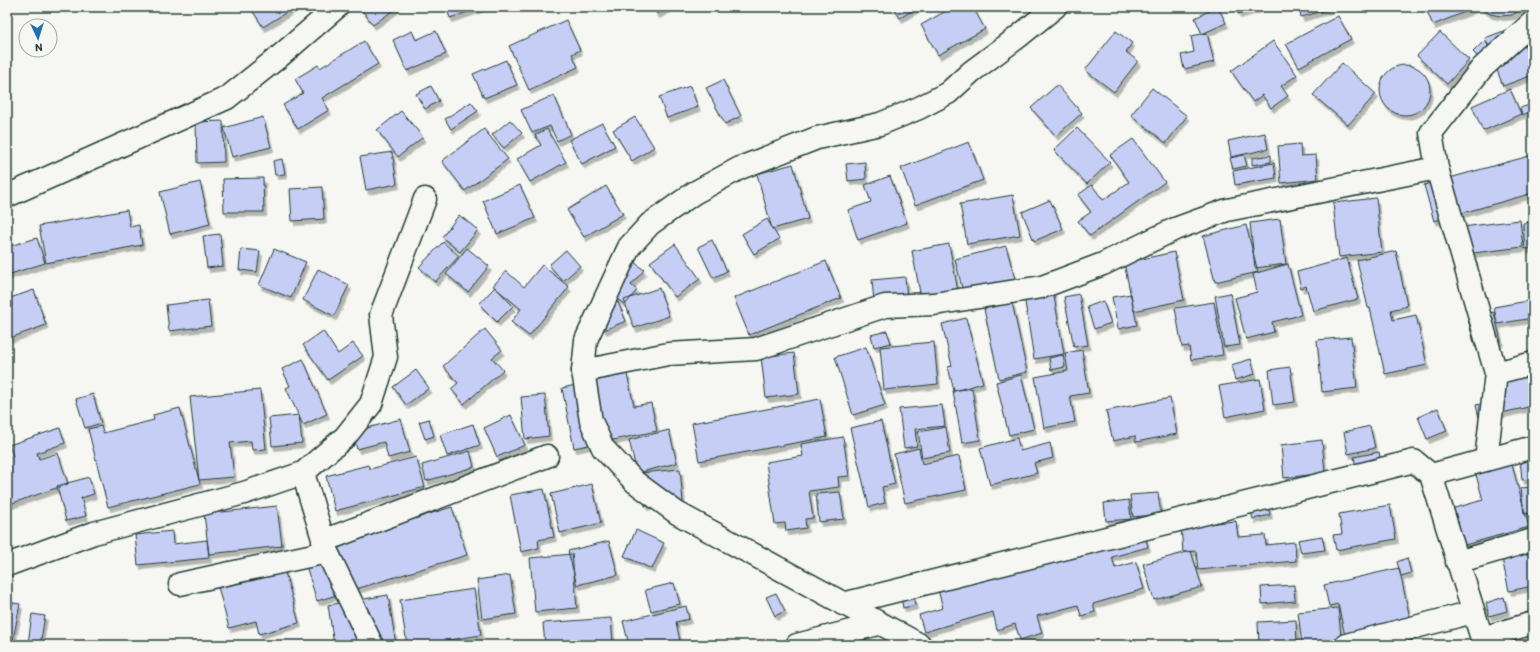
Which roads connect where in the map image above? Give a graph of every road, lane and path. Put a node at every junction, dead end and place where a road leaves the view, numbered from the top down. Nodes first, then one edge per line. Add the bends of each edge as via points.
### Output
1 (336, 7) edge
2 (1055, 7) edge
3 (1533, 22) edge
4 (1437, 168) junction
5 (7, 196) edge
6 (425, 199) dead end
7 (1533, 362) edge
8 (583, 371) junction
9 (1496, 373) junction
10 (1533, 447) edge
11 (547, 456) dead end
12 (1486, 460) junction
13 (303, 473) junction
14 (1431, 475) junction
15 (1533, 540) edge
16 (325, 546) junction
17 (1457, 562) junction
18 (7, 566) edge
19 (180, 584) dead end
20 (843, 604) junction
21 (1473, 612) junction
22 (1533, 623) edge
23 (878, 624) junction
24 (1483, 641) edge
25 (372, 645) edge
26 (797, 645) edge
27 (920, 645) edge
28 (1346, 645) edge

1 - 5 street via 227,98
2 - 8 street via 1018,38 970,72 948,93 880,124 817,138 740,168 694,193 650,224 629,247 601,306 586,340
3 - 4 street via 1482,68 1431,133
4 - 8 street via 1227,210 1174,229 1103,264 1042,287 934,304 885,306 756,349 668,354
4 - 9 street
6 - 13 street via 381,315 386,357 370,404 345,437
7 - 9 street
8 - 20 street via 591,421 603,448 635,482 677,513
9 - 12 street
10 - 12 street
11 - 16 street
12 - 14 street
13 - 16 street
13 - 18 street via 244,493 94,533
14 - 17 street
14 - 20 street via 1414,461
15 - 17 street
16 - 19 street
16 - 25 street
17 - 21 street
20 - 23 street
21 - 24 street
21 - 28 street
22 - 24 street
23 - 26 street
23 - 27 street

